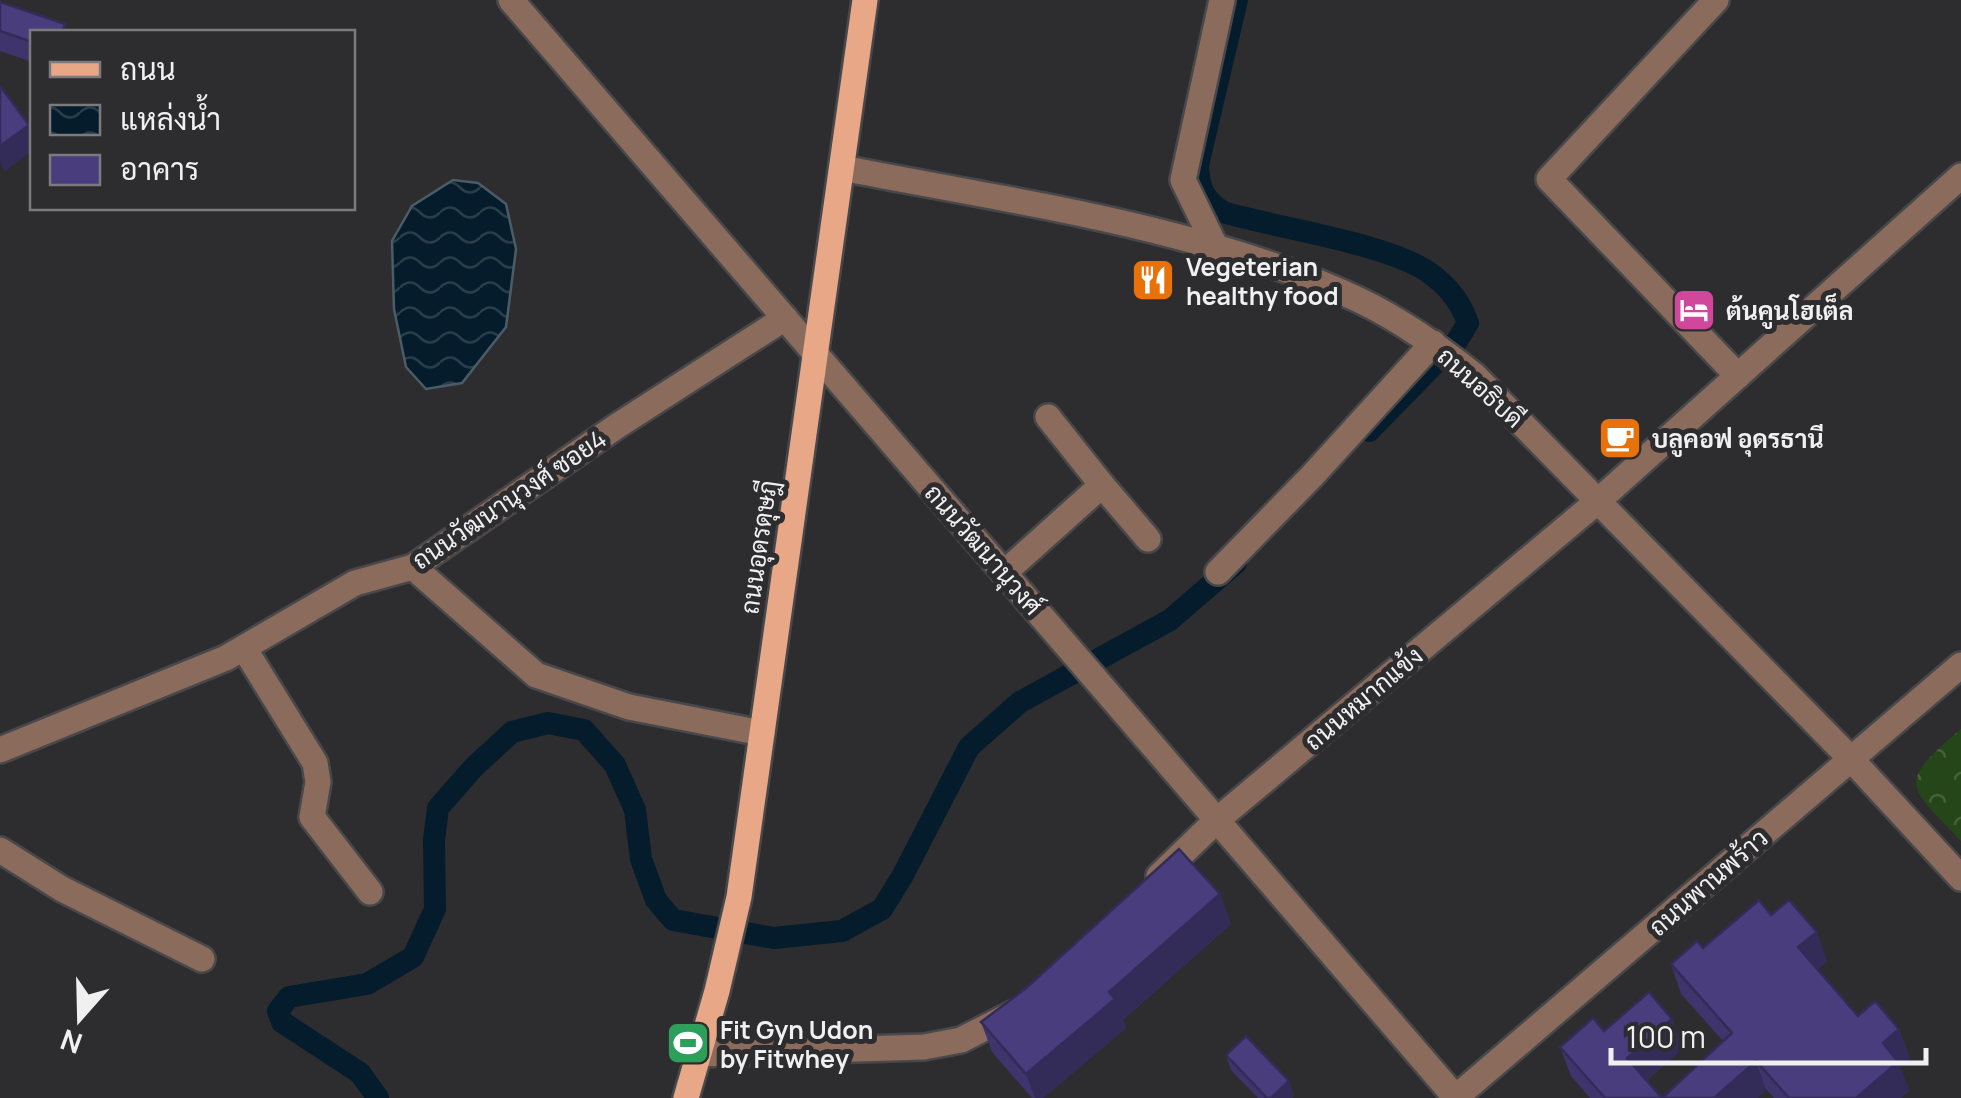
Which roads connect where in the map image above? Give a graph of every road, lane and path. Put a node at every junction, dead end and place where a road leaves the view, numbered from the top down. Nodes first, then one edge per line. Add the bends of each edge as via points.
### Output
1 (512, 0) edge
2 (865, 0) edge
3 (1222, 0) edge
4 (1716, 0) edge
5 (842, 168) junction
6 (1961, 176) edge
7 (1216, 248) junction
8 (785, 318) junction
9 (1433, 344) junction
10 (815, 356) junction
11 (1738, 376) junction
12 (1048, 417) dead end
13 (1102, 486) junction
14 (1598, 501) junction
15 (1148, 539) dead end
16 (413, 567) junction
17 (1004, 572) junction
18 (1218, 572) dead end
19 (244, 648) junction
20 (1961, 665) edge
21 (762, 733) junction
22 (0, 750) edge
23 (1851, 759) junction
24 (1217, 820) junction
25 (0, 850) edge
26 (1961, 878) edge
27 (1148, 887) edge
28 (370, 892) dead end
29 (202, 958) dead end
30 (1038, 994) edge
31 (699, 1054) junction
32 (686, 1098) edge
33 (1456, 1098) edge

1 - 8 street, ถนนวัฒนานุวงศ์
2 - 5 main road, ถนนอุดรดุษฎี
3 - 7 street via 1183,180
4 - 11 street via 1549,179
5 - 7 street, ถนนอธิบดี via 1110,220
5 - 10 main road, ถนนอุดรดุษฎี
6 - 11 street, ถนนหมากแข้ง
7 - 9 street, ถนนอธิบดี via 1360,300
8 - 10 street, ถนนวัฒนานุวงศ์
8 - 16 street, ถนนวัฒนานุวงศ์ ซอย4
9 - 14 street, ถนนอธิบดี via 1474,375
9 - 18 street
10 - 17 street, ถนนวัฒนานุวงศ์
10 - 21 main road, ถนนอุดรดุษฎี
11 - 14 street, ถนนหมากแข้ง
12 - 13 street
13 - 15 street
13 - 17 street
14 - 23 street, ถนนอธิบดี
14 - 24 street, ถนนหมากแข้ง
16 - 19 street, ถนนวัฒนานุวงศ์ ซอย4 via 356,583
16 - 21 street via 536,674 629,707
17 - 24 street, ถนนวัฒนานุวงศ์
19 - 22 street, ถนนวัฒนานุวงศ์ ซอย4
19 - 28 street via 315,762 312,817
20 - 23 street, ถนนพานพร้าว
21 - 31 main road, ถนนอุดรดุษฎี via 738,897
23 - 26 street, ถนนอธิบดี
23 - 33 street, ถนนพานพร้าว
24 - 27 street, ถนนหมากแข้ง
24 - 33 street, ถนนวัฒนานุวงศ์
25 - 29 street via 62,889
30 - 31 street via 996,1024 924,1047
31 - 32 main road, ถนนอุดรดุษฎี

